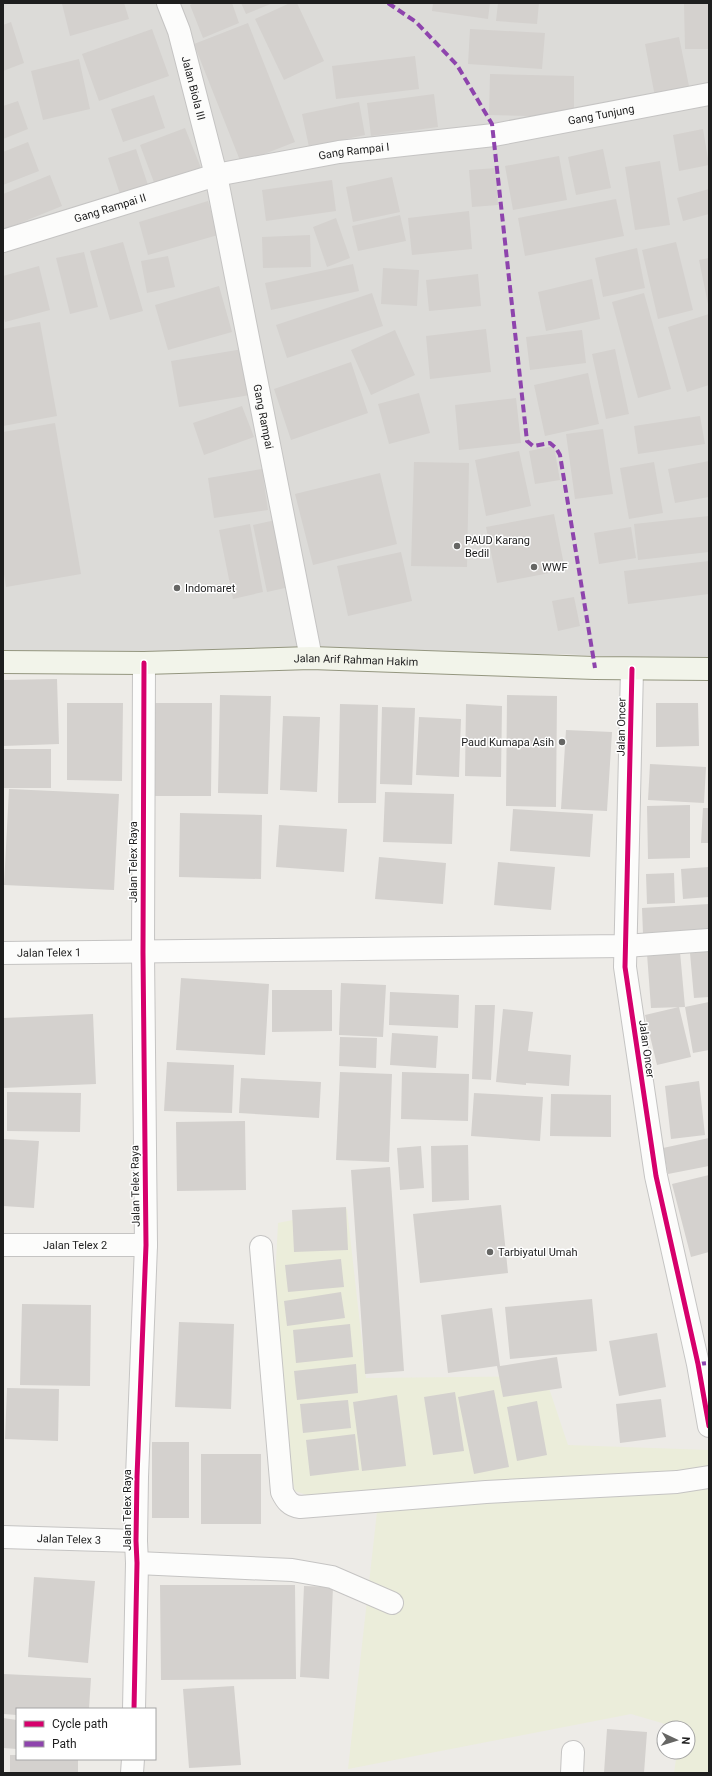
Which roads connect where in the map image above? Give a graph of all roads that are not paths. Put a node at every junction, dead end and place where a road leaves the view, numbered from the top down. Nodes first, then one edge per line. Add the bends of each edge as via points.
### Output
1 (168, 3) edge
2 (709, 94) edge
3 (494, 135) joint
4 (216, 175) junction
5 (3, 241) edge
6 (311, 658) junction
7 (3, 662) edge
8 (144, 663) junction
9 (632, 669) junction
10 (709, 669) edge
11 (709, 940) edge
12 (625, 946) junction
13 (143, 952) junction
14 (3, 954) edge
15 (3, 1245) edge
16 (146, 1245) junction
17 (262, 1247) dead end
18 (709, 1426) edge
19 (709, 1477) edge
20 (3, 1537) edge
21 (136, 1541) junction
22 (137, 1563) junction
23 (392, 1603) dead end
24 (134, 1708) edge
25 (133, 1760) edge
26 (132, 1773) edge

1 - 4 street, Jalan Biola III via 179,31
2 - 3 street, Gang Tunjung
3 - 4 street, Gang Rampai I via 338,152
4 - 5 street, Gang Rampai II
4 - 6 street, Gang Rampai
6 - 8 street, Jalan Arif Rahman Hakim
6 - 9 street, Jalan Arif Rahman Hakim
7 - 8 street, Jalan Arif Rahman Hakim
8 - 13 street, Jalan Telex Raya
9 - 10 street, Jalan Arif Rahman Hakim
9 - 12 street, Jalan Oncer
11 - 12 street, Jalan Telex 1
12 - 13 street, Jalan Telex 1
12 - 18 street, Jalan Oncer via 625,967 656,1176 698,1364
13 - 14 street, Jalan Telex 1
13 - 16 street, Jalan Telex Raya
15 - 16 street, Jalan Telex 2
16 - 21 street, Jalan Telex Raya
17 - 19 street via 282,1492 286,1500 295,1506 677,1482
20 - 21 street, Jalan Telex 3
21 - 22 street, Jalan Telex Raya
22 - 23 street via 292,1570 332,1577
22 - 24 street, Jalan Telex Raya
25 - 26 street

